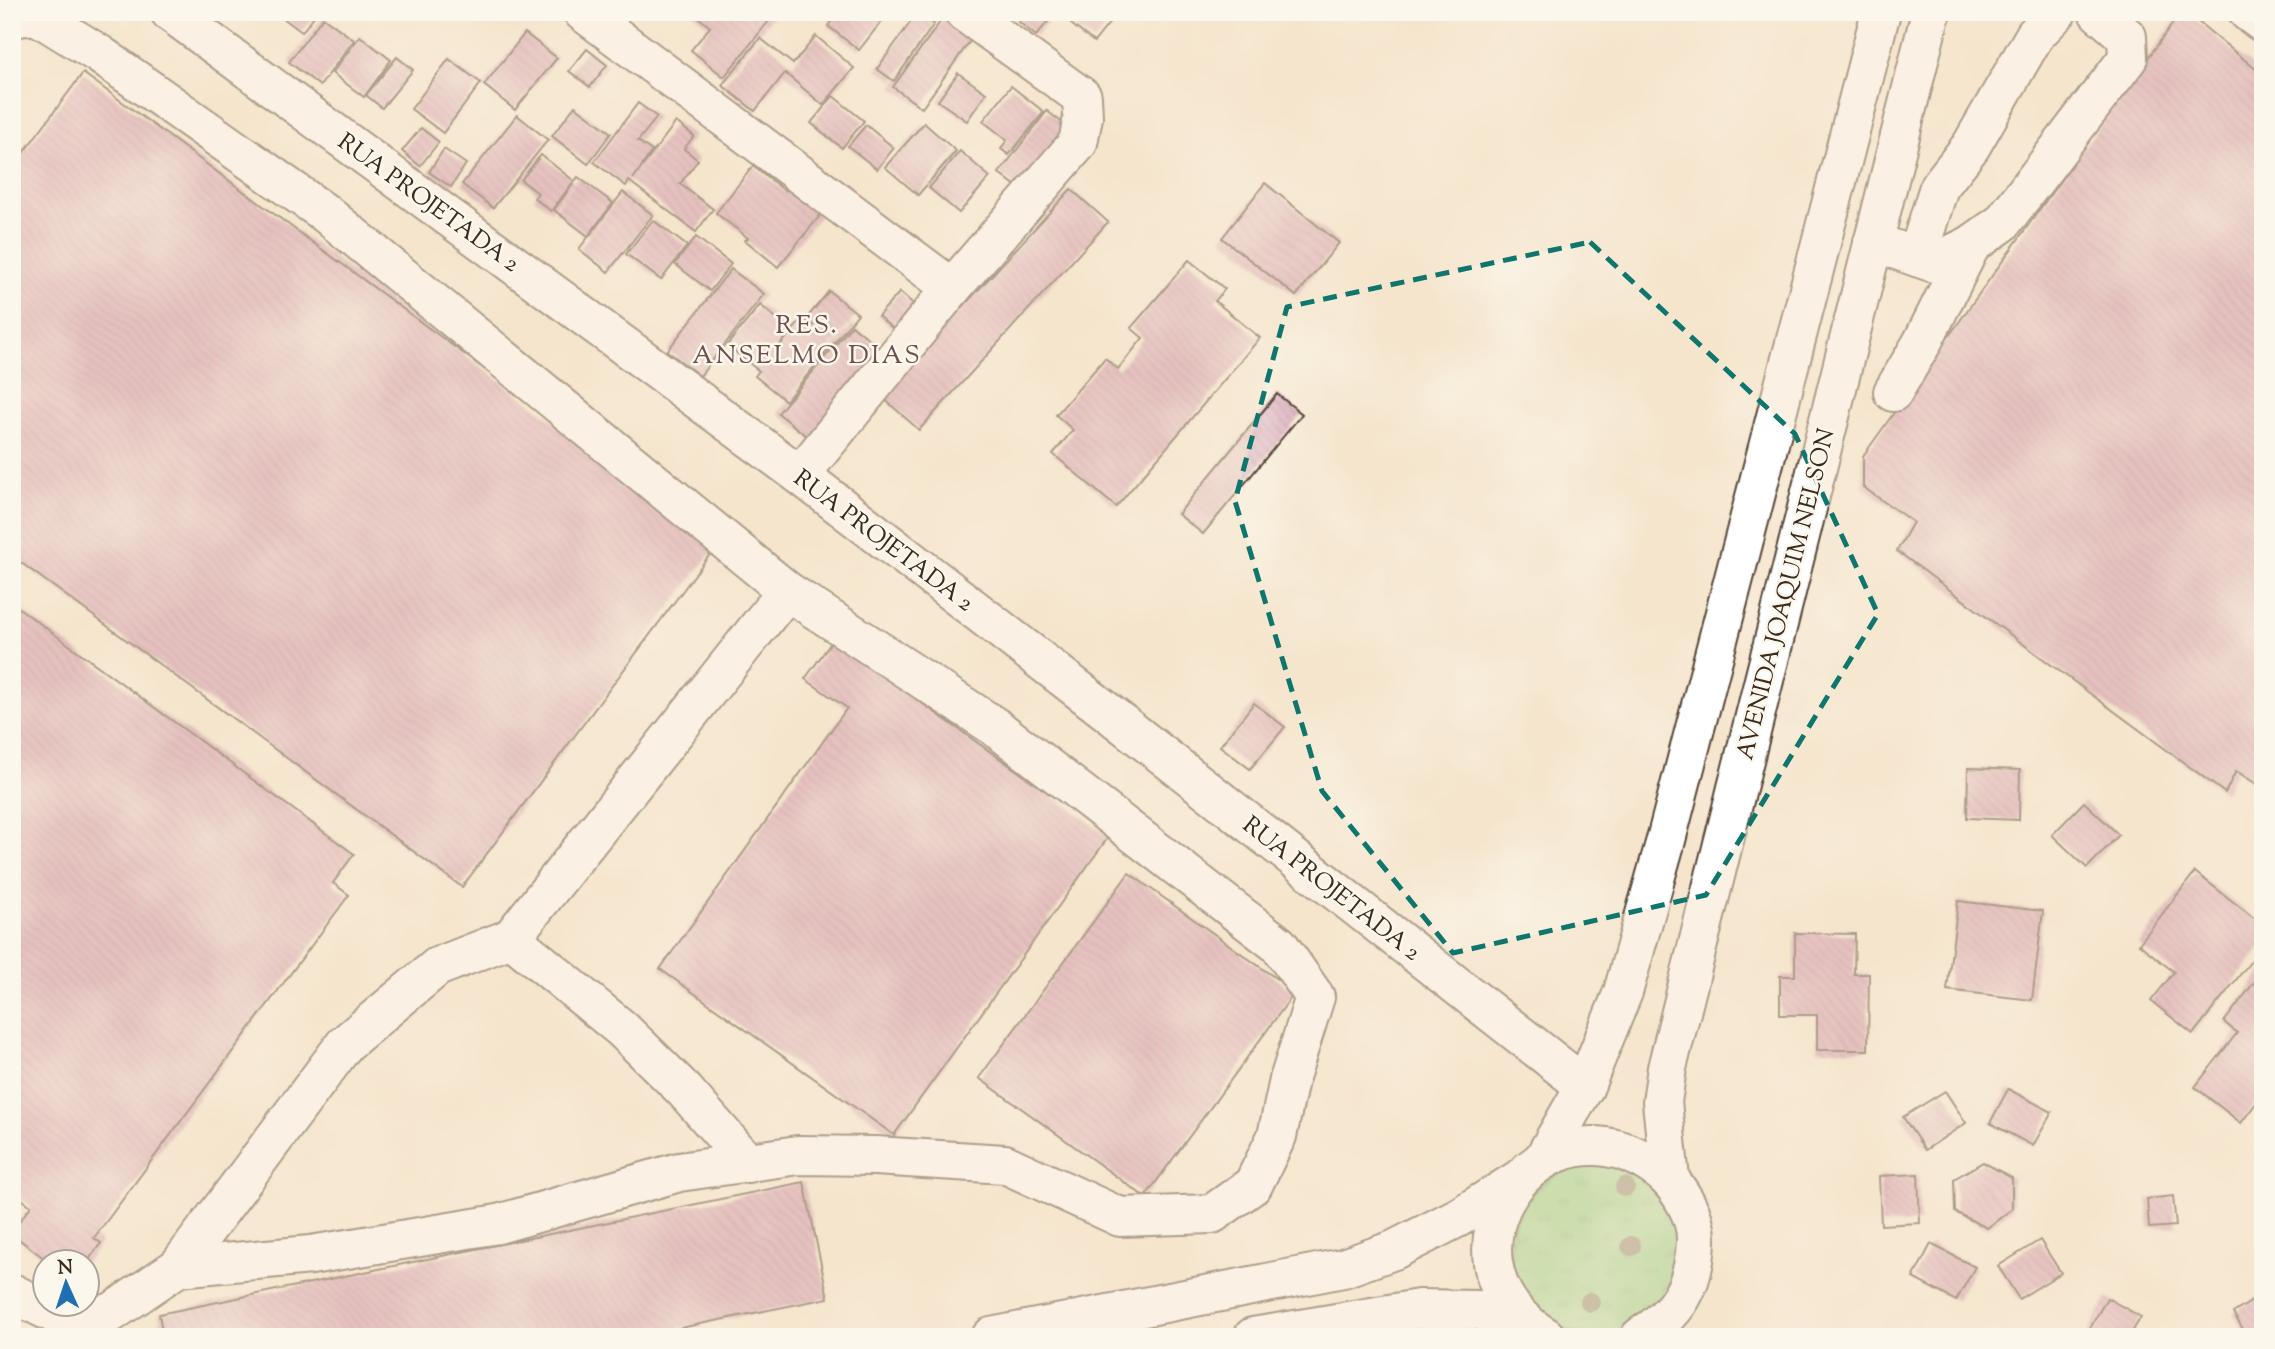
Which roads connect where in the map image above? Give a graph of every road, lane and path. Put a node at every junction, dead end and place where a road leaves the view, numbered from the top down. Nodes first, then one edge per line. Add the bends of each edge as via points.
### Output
1 (170, 12) edge
2 (583, 12) edge
3 (964, 12) edge
4 (1881, 12) edge
5 (1931, 12) edge
6 (2057, 12) edge
7 (2098, 12) edge
8 (2248, 12) edge
9 (12, 18) edge
10 (2263, 23) edge
11 (1873, 242) junction
12 (1971, 245) junction
13 (1917, 257) junction
14 (952, 288) junction
15 (1893, 392) dead end
16 (800, 475) junction
17 (787, 591) junction
18 (511, 938) junction
19 (1585, 1086) junction
20 (748, 1163) junction
21 (1531, 1169) junction
22 (1670, 1179) junction
23 (178, 1267) junction
24 (12, 1293) edge
25 (1654, 1332) edge
26 (1540, 1333) edge
27 (1264, 1336) edge
28 (992, 1337) edge

1 - 16 main road, RUA PROJETADA 2
2 - 14 main road
3 - 14 main road via 1082,97 1083,117 1078,143
4 - 19 main road via 1666,840 1623,992
5 - 11 main road, AVENIDA JOAQUIM NELSON
6 - 13 main road via 2035,35 1971,146 1939,187
7 - 12 main road via 2127,37 2128,58 2002,223
8 - 10 main road
9 - 17 main road via 36,15 99,54 325,214
11 - 13 main road
11 - 22 main road, AVENIDA JOAQUIM NELSON via 1667,1068 1662,1102
12 - 13 main road via 1934,263
12 - 15 main road via 1923,343
14 - 16 main road
16 - 19 main road, RUA PROJETADA 2
17 - 18 main road
17 - 20 main road via 994,726 1279,945 1315,997 1277,1136 1253,1185 1212,1214 1120,1217 1005,1164 798,1155
18 - 20 main road via 622,1029
18 - 23 main road via 437,967 345,1044
19 - 21 main road
20 - 23 main road via 679,1172 498,1223 311,1255
21 - 22 main road via 1577,1147 1611,1147 1643,1158
21 - 26 main road via 1500,1208 1492,1241 1496,1275 1510,1306
21 - 28 main road via 1460,1217 1394,1250 1343,1268
22 - 25 main road via 1687,1205 1696,1237 1694,1268 1682,1298
23 - 24 main road via 111,1312 67,1320
26 - 27 main road via 1479,1310 1419,1308

